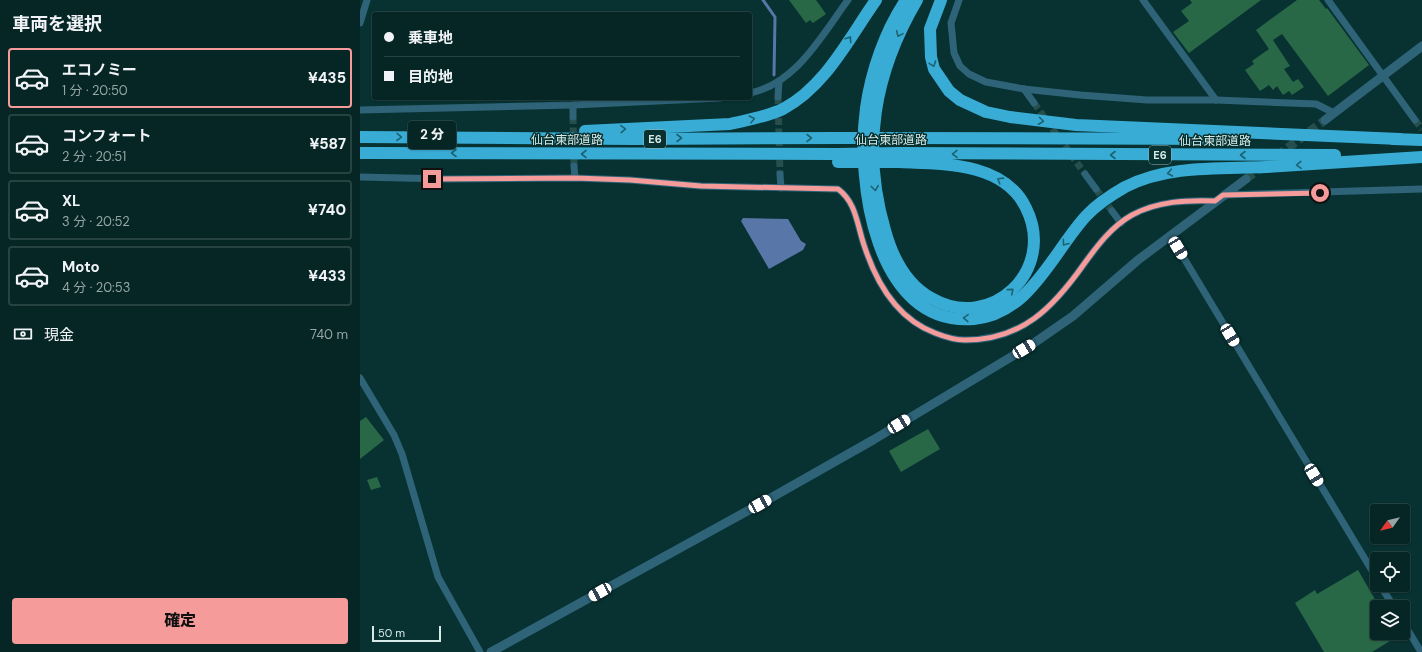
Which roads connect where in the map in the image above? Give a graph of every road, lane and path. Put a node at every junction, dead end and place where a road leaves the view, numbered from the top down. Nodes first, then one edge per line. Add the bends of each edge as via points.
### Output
1 (367, 0) edge
2 (848, 0) edge
3 (876, 0) edge
4 (906, 0) edge
5 (917, 0) edge
6 (941, 0) edge
7 (960, 0) edge
8 (1143, 0) edge
9 (1328, 0) edge
10 (360, 23) edge
11 (1422, 46) edge
12 (1384, 75) junction
13 (779, 81) junction
14 (1024, 89) junction
15 (752, 93) edge
16 (778, 97) tunnel mouth
17 (678, 100) edge
18 (1216, 100) junction
19 (1034, 104) tunnel mouth
20 (573, 105) junction
21 (360, 110) edge
22 (1334, 113) junction
23 (573, 117) tunnel mouth
24 (1325, 120) tunnel mouth
25 (1415, 120) tunnel mouth
26 (360, 137) edge
27 (472, 138) junction
28 (1400, 140) junction
29 (1422, 140) edge
30 (360, 153) edge
31 (1422, 156) edge
32 (899, 158) junction
33 (574, 166) tunnel mouth
34 (780, 174) tunnel mouth
35 (1085, 174) tunnel mouth
36 (360, 177) edge
37 (575, 178) junction
38 (1246, 179) tunnel mouth
39 (781, 188) junction
40 (1096, 189) tunnel mouth
41 (1422, 189) edge
42 (1223, 195) junction
43 (1215, 201) junction
44 (1112, 211) tunnel mouth
45 (1121, 223) junction
46 (1170, 236) junction
47 (360, 378) edge
48 (1370, 567) edge
49 (1410, 634) edge
50 (480, 652) edge
51 (491, 652) edge
52 (1421, 652) edge

1 - 10 street
2 - 13 street via 795,68
27 -> 3 highway via 730,124 768,115 797,99 820,80
31 -> 4 highway via 1188,170 1147,178 1113,194 1093,209 1077,226 1029,290 1010,306 974,319 949,317 925,307 897,280 877,238 866,188 863,147 866,106 877,62 893,22
5 -> 32 highway via 891,52 875,109 873,170 877,200 887,237 901,267 913,284 918,290 942,304 954,308 980,307 992,304 1012,291 1031,264 1034,252 1033,227 1024,202 995,177 972,169
6 -> 28 highway via 930,29 930,57 934,69 949,91 960,100 986,112 1076,125
7 - 14 street via 951,24 954,53 960,66 969,74 986,82
8 - 18 street
9 - 12 street
11 - 12 street
12 - 22 street
12 - 25 street
13 - 15 street via 761,91
13 - 16 street
14 - 18 street via 1147,100
14 - 19 street
17 - 20 street
18 - 22 street via 1316,104
20 - 21 street
20 - 23 street
22 - 24 street
26 -> 27 highway, 仙台東部道路 / E6
27 -> 28 highway, 仙台東部道路 / E6, bridge
28 - 29 highway, 仙台東部道路 / E6
32 -> 30 highway, 仙台東部道路 / E6, bridge
31 -> 32 highway, 仙台東部道路 / E6
33 - 37 street
34 - 39 street
35 - 40 street
36 - 37 street
37 - 39 street
38 - 42 street
39 - 45 street via 838,189 845,194 855,212 871,265 896,307 906,317 932,332 946,338 963,340 998,337 1017,330 1046,310 1072,280 1092,251
41 - 42 street
42 - 43 street
43 - 45 street via 1171,202 1132,215
43 - 46 street
44 - 45 street
46 - 48 street
46 - 51 street via 1073,316 1034,343 826,467
47 - 50 street via 394,435 402,454 438,577
49 - 52 street

